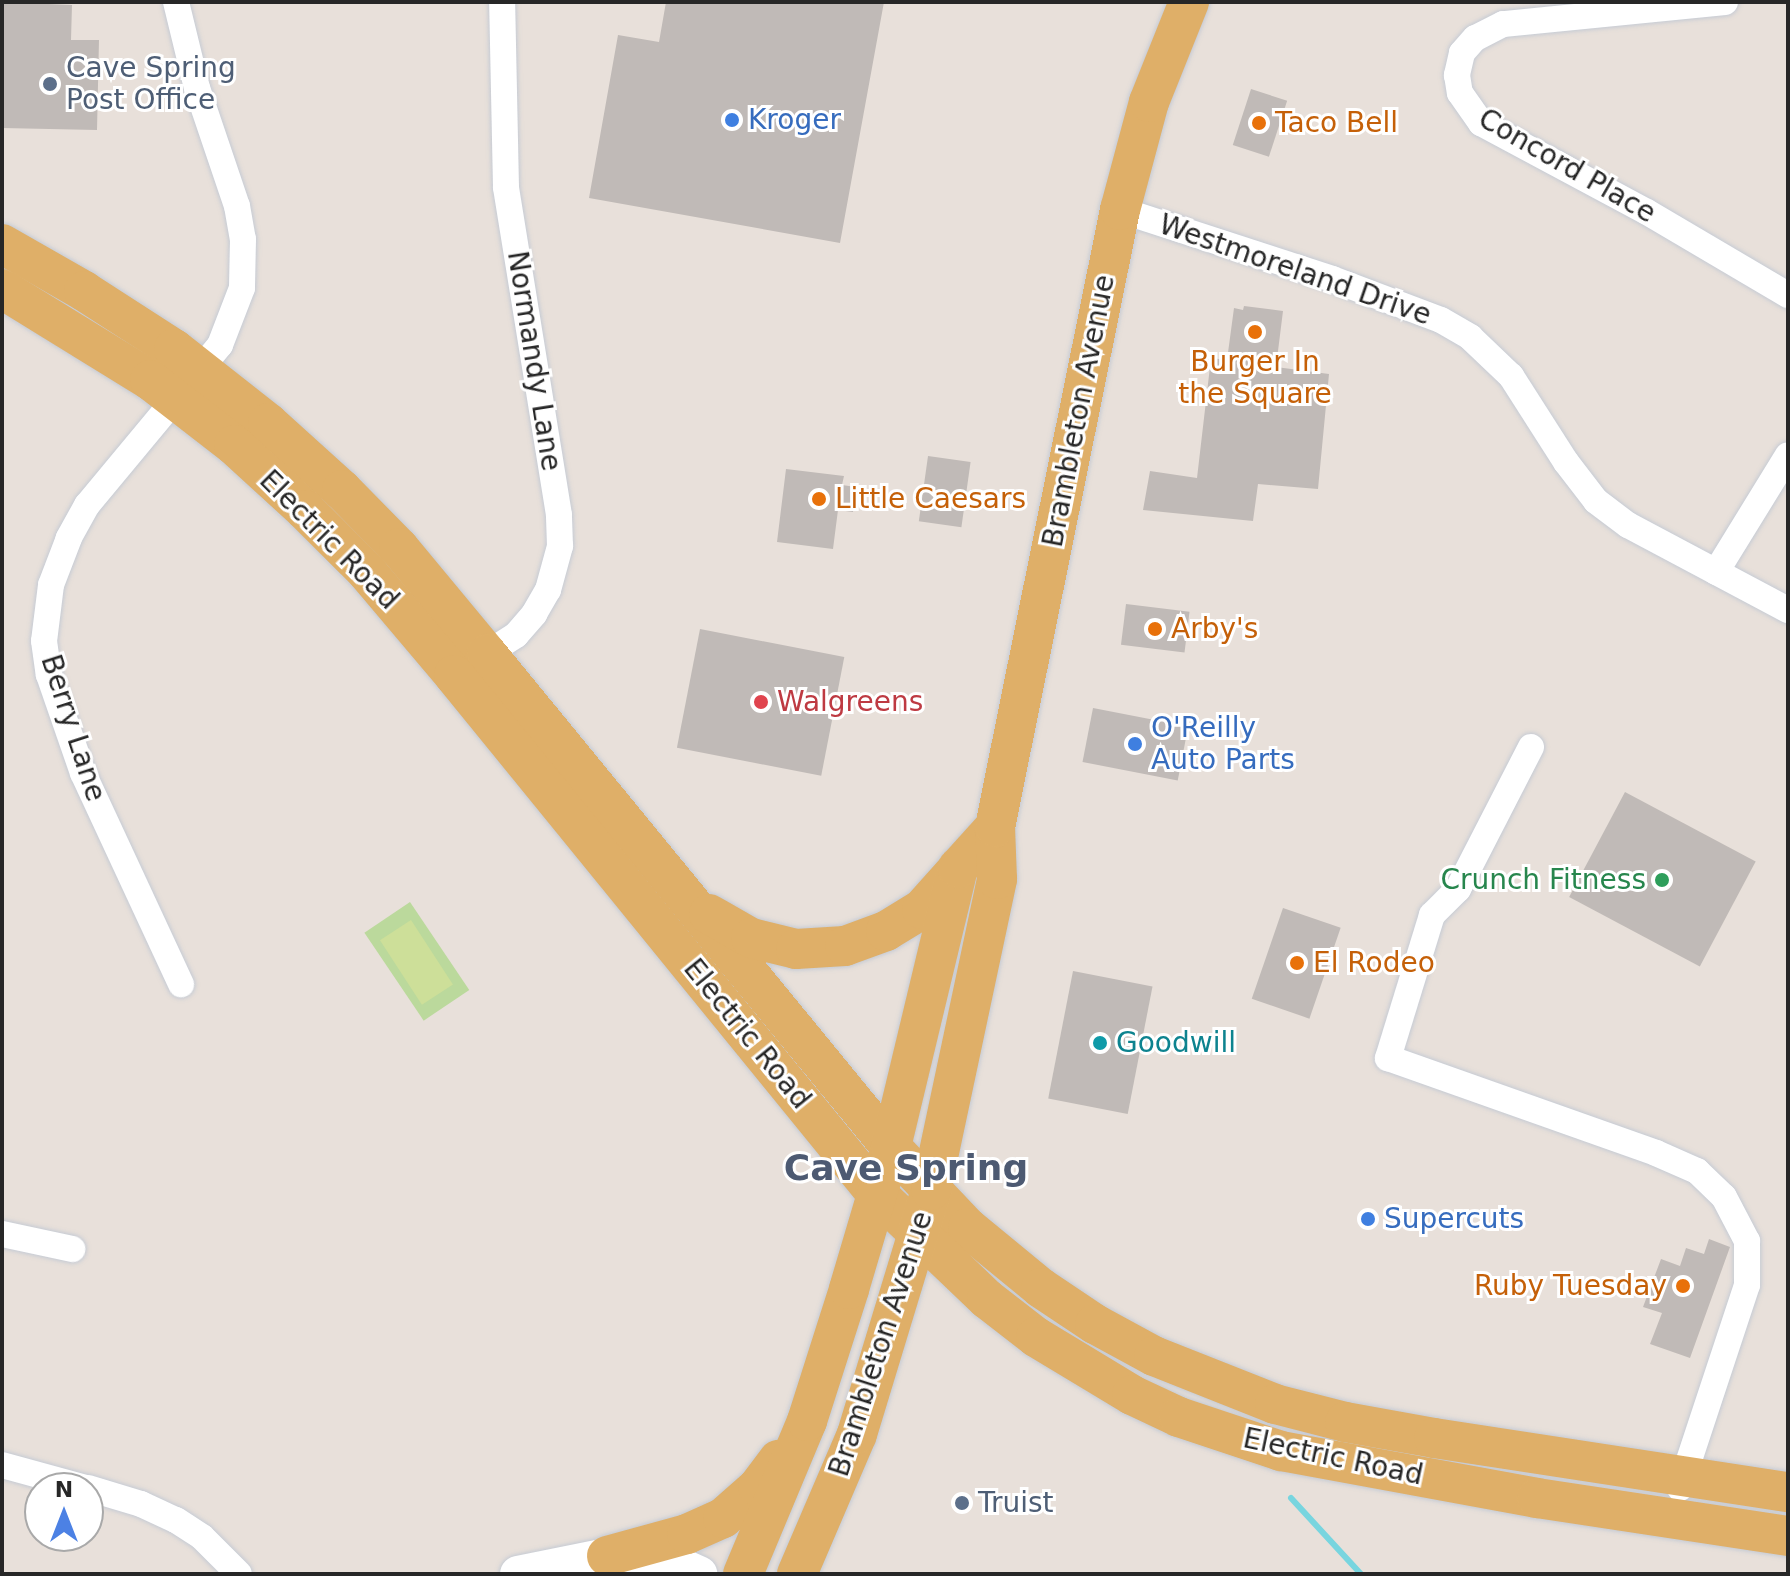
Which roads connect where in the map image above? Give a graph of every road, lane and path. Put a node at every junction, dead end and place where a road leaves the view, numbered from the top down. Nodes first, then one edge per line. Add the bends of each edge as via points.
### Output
1 (176, 2) edge
2 (502, 2) edge
3 (1189, 2) edge
4 (1725, 2) edge
5 (1120, 210) junction
6 (2, 244) edge
7 (2, 289) edge
8 (1788, 295) edge
9 (201, 369) junction
10 (176, 399) junction
11 (1788, 455) edge
12 (1716, 572) junction
13 (1788, 610) edge
14 (470, 664) junction
15 (1531, 747) dead end
16 (995, 827) junction
17 (958, 868) junction
18 (692, 904) junction
19 (181, 984) dead end
20 (891, 1147) junction
21 (931, 1190) junction
22 (875, 1192) junction
23 (2, 1234) edge
24 (919, 1235) junction
25 (72, 1249) dead end
26 (807, 1421) junction
27 (1376, 1427) junction
28 (1253, 1444) junction
29 (2, 1465) edge
30 (28, 1472) edge
31 (1683, 1476) junction
32 (1788, 1492) edge
33 (104, 1493) edge
34 (1672, 1518) junction
35 (1788, 1536) edge
36 (607, 1556) junction
37 (239, 1574) edge
38 (518, 1574) edge
39 (699, 1574) edge
40 (743, 1574) edge
41 (797, 1574) edge

1 - 9 street, Berry Lane via 180,32 243,239 242,288 234,317
2 - 14 street, Normandy Lane via 506,187 560,546 548,590 534,614 516,635
3 - 5 main road, Brambleton Avenue via 1149,102
4 - 8 street, Concord Place via 1503,24 1475,38 1462,53 1460,93 1481,123
5 - 12 street, Westmoreland Drive via 1332,279 1441,320 1470,337 1511,376 1596,501 1628,525
5 - 16 main road, Brambleton Avenue
6 - 9 main road, Electric Road
7 - 10 main road, Electric Road
9 - 10 street, Berry Lane
9 - 14 main road, Electric Road via 268,423 399,548
10 - 14 main road, Electric Road via 234,445
10 - 19 street, Berry Lane via 87,505 51,585 44,641 49,675 83,773
11 - 12 street
12 - 13 street, Westmoreland Drive
14 - 18 main road, Electric Road
14 - 22 main road, Electric Road
15 - 31 street via 1458,889 1432,915 1388,1058 1656,1153 1697,1171 1724,1197 1747,1241 1747,1285
16 - 17 main road, Brambleton Avenue
16 - 21 main road, Brambleton Avenue via 997,879
17 - 18 main road via 922,909 886,931 845,946 796,949 751,938
17 - 20 main road, Brambleton Avenue
18 - 20 main road, Electric Road
20 - 21 main road, Electric Road
20 - 22 main road, Brambleton Avenue
21 - 24 main road, Brambleton Avenue
21 - 27 main road, Electric Road via 1019,1271 1142,1350 1275,1404
22 - 24 main road, Electric Road
22 - 26 main road, Brambleton Avenue
23 - 25 street
24 - 28 main road, Electric Road via 987,1299 1088,1371 1179,1417
24 - 41 main road, Brambleton Avenue via 857,1434
26 - 36 main road via 758,1487 723,1518
26 - 40 main road, Brambleton Avenue
27 - 28 main road via 1328,1431 1264,1423
27 - 31 main road, Electric Road
28 - 34 main road, Electric Road
29 - 30 street
31 - 32 main road, Electric Road
31 - 34 street
33 - 37 street via 176,1520 202,1537
34 - 35 main road, Electric Road
36 - 38 street
36 - 39 street via 672,1562

